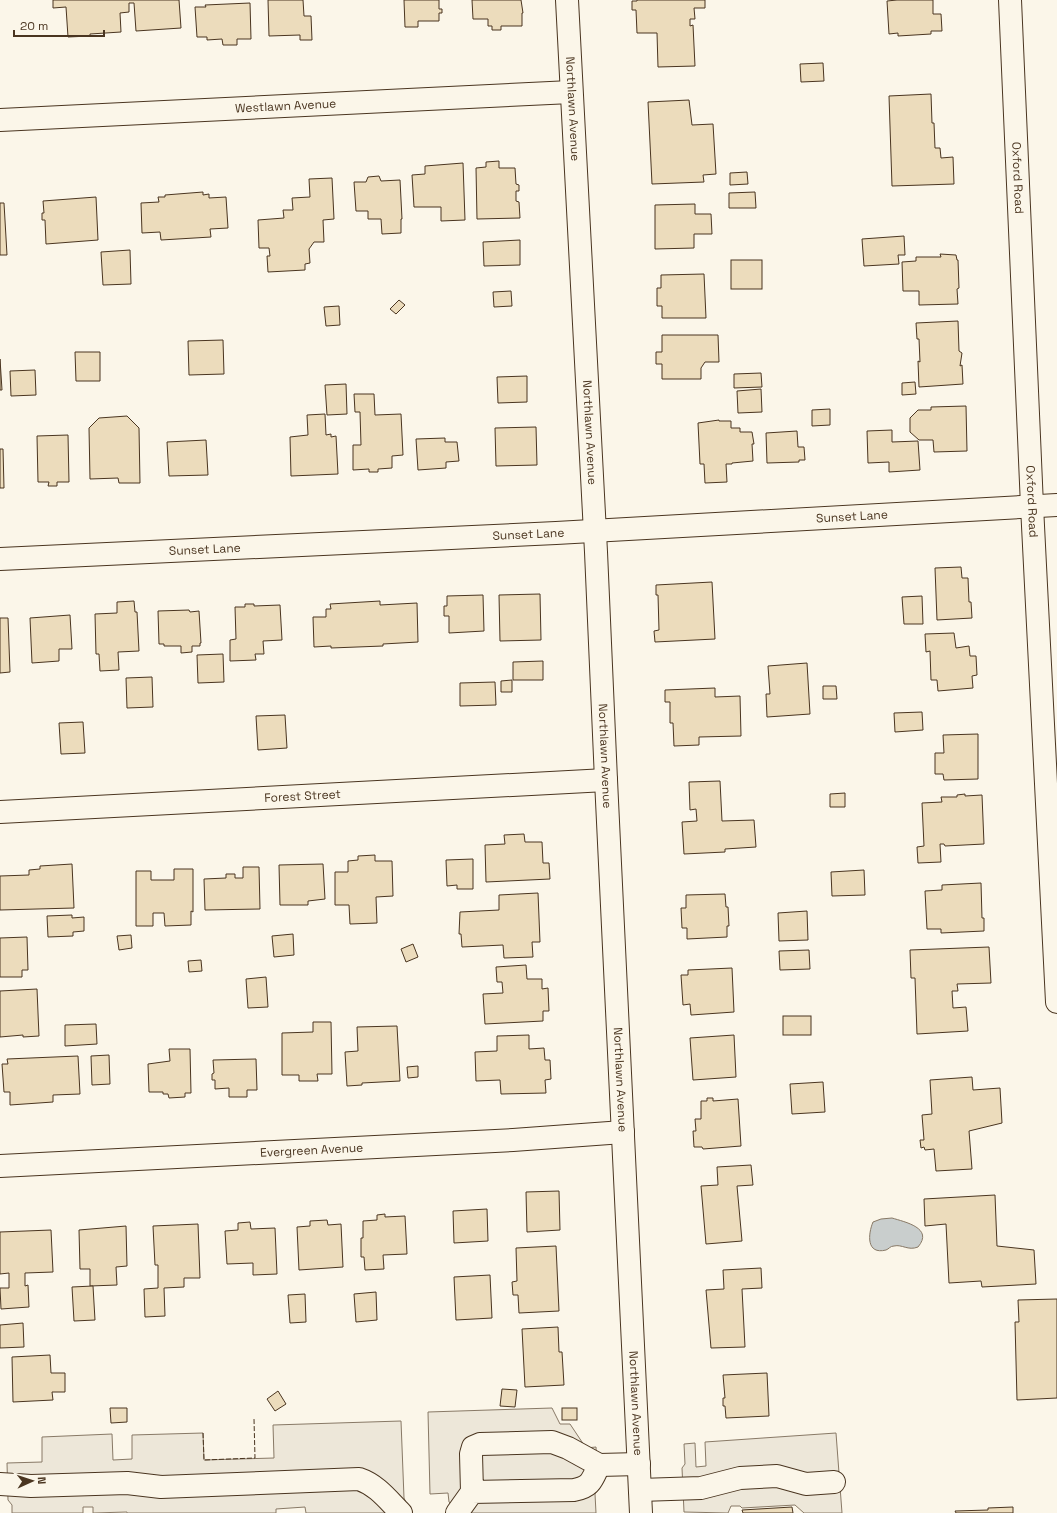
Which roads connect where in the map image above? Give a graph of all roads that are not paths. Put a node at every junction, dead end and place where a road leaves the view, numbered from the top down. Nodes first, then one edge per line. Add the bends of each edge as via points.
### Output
1 (567, 0) edge
2 (1010, 0) edge
3 (572, 92) junction
4 (0, 120) edge
5 (1057, 505) edge
6 (1032, 506) junction
7 (595, 531) junction
8 (0, 559) edge
9 (606, 780) junction
10 (0, 812) edge
11 (1057, 1002) edge
12 (623, 1132) junction
13 (0, 1166) edge
14 (639, 1464) junction
15 (599, 1465) junction
16 (834, 1482) dead end
17 (0, 1484) edge
18 (640, 1490) junction
19 (472, 1492) junction
20 (401, 1513) edge
21 (457, 1513) edge
22 (641, 1513) edge

1 - 3 street, Northlawn Avenue
2 - 6 street, Oxford Road
3 - 4 street, Westlawn Avenue
3 - 7 street, Northlawn Avenue
5 - 6 street, Sunset Lane
6 - 7 street, Sunset Lane
6 - 11 street, Oxford Road
7 - 8 street, Sunset Lane
7 - 9 street, Northlawn Avenue
9 - 10 street, Forest Street
9 - 12 street, Northlawn Avenue
12 - 13 street, Evergreen Avenue
12 - 14 street, Northlawn Avenue
14 - 15 street
14 - 18 street, Northlawn Avenue
15 - 19 street via 591,1482 584,1488
15 - 19 street via 552,1442 480,1444 473,1447 471,1454
16 - 18 street via 806,1484 777,1476 740,1478 701,1488
17 - 20 street via 127,1484 161,1487 359,1479 375,1487
18 - 22 street, Northlawn Avenue
19 - 21 street

